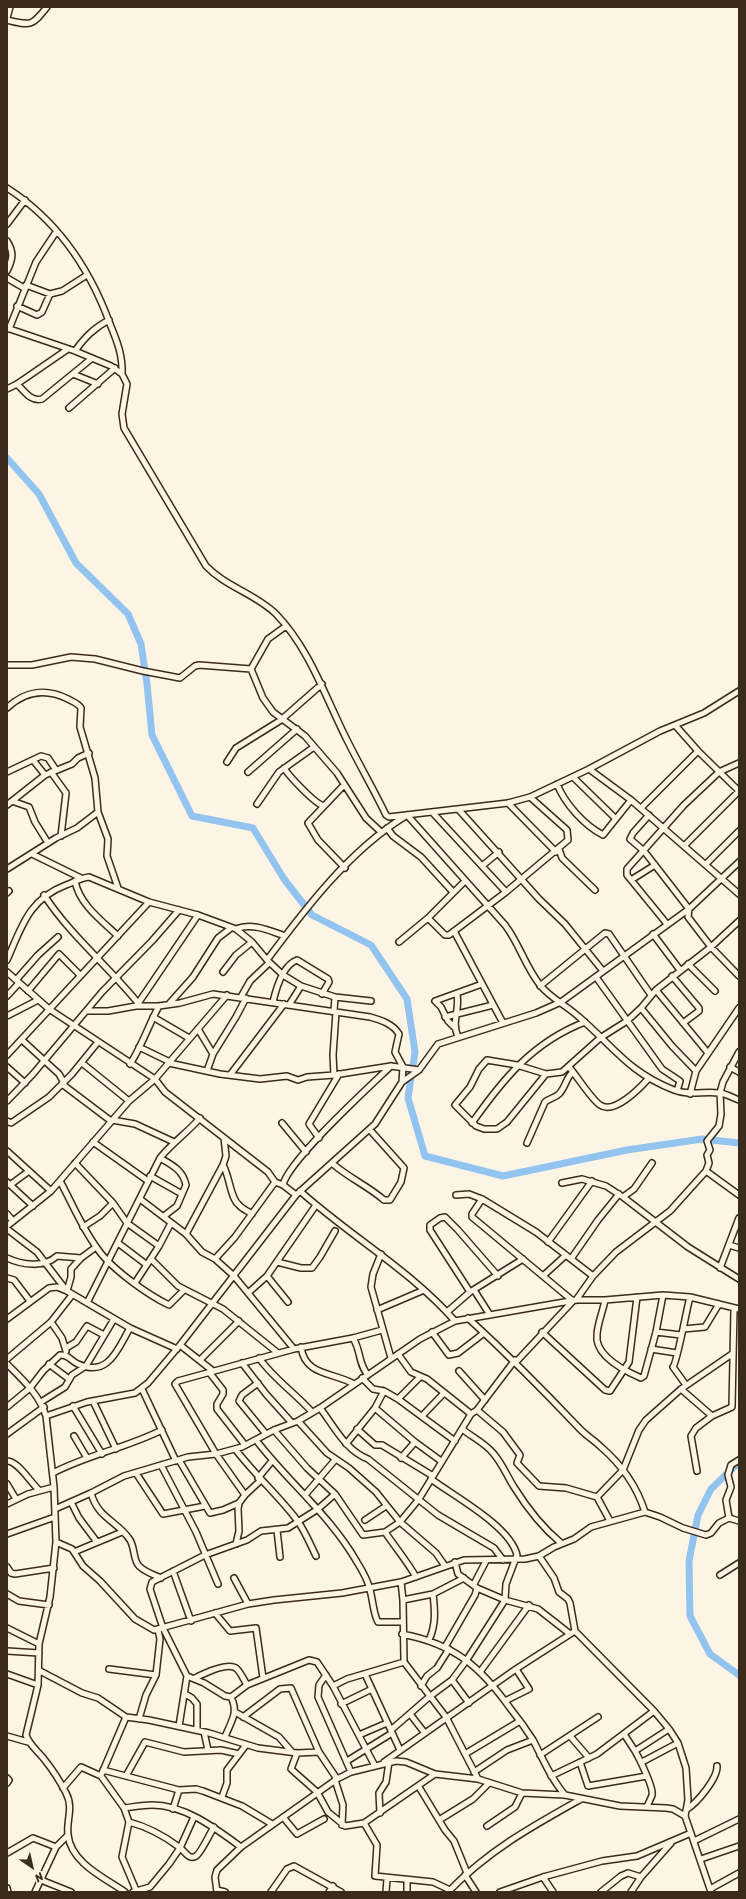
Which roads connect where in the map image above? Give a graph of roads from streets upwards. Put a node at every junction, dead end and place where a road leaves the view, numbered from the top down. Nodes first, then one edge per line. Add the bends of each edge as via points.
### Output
1 (10, 7) edge
2 (47, 7) edge
3 (7, 19) edge
4 (7, 188) edge
5 (25, 200) junction
6 (7, 223) edge
7 (56, 232) junction
8 (7, 241) edge
9 (7, 271) edge
10 (87, 275) junction
11 (7, 278) edge
12 (25, 287) junction
13 (50, 294) junction
14 (17, 306) junction
15 (109, 320) junction
16 (8, 328) edge
17 (68, 348) junction
18 (75, 351) junction
19 (91, 359) junction
20 (115, 368) junction
21 (73, 374) junction
22 (122, 374) junction
23 (18, 384) junction
24 (98, 384) junction
25 (7, 389) edge
26 (69, 408) dead end
27 (286, 626) junction
28 (7, 665) edge
29 (251, 669) junction
30 (322, 684) junction
31 (739, 691) edge
32 (7, 708) edge
33 (281, 720) junction
34 (675, 725) junction
35 (297, 729) junction
36 (314, 747) junction
37 (698, 751) junction
38 (89, 753) junction
39 (33, 760) junction
40 (227, 762) dead end
41 (739, 763) edge
42 (589, 769) junction
43 (286, 770) junction
44 (53, 771) junction
45 (7, 772) edge
46 (248, 772) dead end
47 (719, 772) junction
48 (45, 775) junction
49 (573, 777) junction
50 (557, 784) junction
51 (344, 785) junction
52 (739, 791) edge
53 (530, 797) junction
54 (632, 800) junction
55 (12, 801) junction
56 (508, 803) junction
57 (257, 804) dead end
58 (7, 805) edge
59 (321, 805) junction
60 (641, 808) junction
61 (459, 810) junction
62 (98, 812) junction
63 (433, 813) junction
64 (407, 815) junction
65 (648, 815) junction
66 (615, 818) junction
67 (663, 827) junction
68 (387, 828) junction
69 (739, 831) edge
70 (381, 832) junction
71 (61, 836) junction
72 (48, 843) junction
73 (685, 845) junction
74 (557, 851) junction
75 (644, 851) junction
76 (498, 852) junction
77 (32, 854) junction
78 (549, 857) junction
79 (562, 858) junction
80 (739, 862) edge
81 (706, 864) junction
82 (655, 865) junction
83 (482, 866) junction
84 (344, 868) junction
85 (7, 869) edge
86 (81, 878) junction
87 (523, 878) junction
88 (722, 879) junction
89 (631, 880) junction
90 (75, 881) junction
91 (465, 881) junction
92 (118, 888) junction
93 (595, 890) dead end
94 (738, 891) edge
95 (453, 892) junction
96 (506, 892) junction
97 (44, 895) junction
98 (149, 902) junction
99 (488, 906) junction
100 (689, 909) junction
101 (179, 910) junction
102 (198, 915) junction
103 (679, 917) junction
104 (688, 917) junction
105 (428, 918) junction
106 (739, 921) edge
107 (667, 924) junction
108 (233, 929) junction
109 (454, 931) junction
110 (653, 934) junction
111 (118, 936) junction
112 (285, 936) junction
113 (58, 937) dead end
114 (252, 942) junction
115 (399, 942) dead end
116 (711, 947) junction
117 (586, 949) junction
118 (624, 955) junction
119 (98, 957) junction
120 (7, 960) edge
121 (268, 962) junction
122 (688, 964) junction
123 (680, 970) junction
124 (603, 971) junction
125 (7, 972) edge
126 (223, 972) dead end
127 (80, 975) junction
128 (283, 975) junction
129 (672, 976) junction
130 (739, 976) edge
131 (117, 977) junction
132 (596, 977) junction
133 (18, 981) junction
134 (482, 984) junction
135 (301, 986) junction
136 (540, 986) junction
137 (656, 990) junction
138 (28, 991) junction
139 (715, 991) dead end
140 (322, 994) junction
141 (457, 994) junction
142 (227, 995) junction
143 (652, 995) junction
144 (7, 996) edge
145 (243, 997) junction
146 (335, 997) junction
147 (38, 1000) junction
148 (371, 1001) dead end
149 (273, 1002) junction
150 (561, 1002) junction
151 (169, 1004) junction
152 (287, 1004) junction
153 (137, 1005) junction
154 (494, 1005) junction
155 (159, 1006) junction
156 (642, 1008) junction
157 (739, 1008) edge
158 (49, 1009) junction
159 (87, 1011) junction
160 (335, 1012) junction
161 (457, 1015) junction
162 (7, 1016) edge
163 (153, 1017) junction
164 (445, 1017) junction
165 (627, 1021) junction
166 (585, 1022) junction
167 (504, 1023) junction
168 (683, 1023) junction
169 (75, 1026) junction
170 (454, 1027) junction
171 (198, 1029) junction
172 (458, 1037) junction
173 (189, 1038) junction
174 (600, 1038) junction
175 (22, 1040) junction
176 (98, 1042) junction
177 (139, 1047) junction
178 (739, 1052) edge
179 (708, 1053) junction
180 (213, 1054) junction
181 (7, 1055) edge
182 (44, 1061) junction
183 (82, 1062) junction
184 (169, 1062) junction
185 (130, 1064) junction
186 (517, 1065) junction
187 (391, 1066) junction
188 (7, 1067) edge
189 (403, 1067) junction
190 (570, 1067) junction
191 (730, 1067) junction
192 (419, 1070) junction
193 (207, 1071) junction
194 (696, 1071) junction
195 (573, 1072) junction
196 (739, 1072) edge
197 (336, 1074) junction
198 (546, 1074) junction
199 (230, 1075) junction
200 (648, 1078) junction
201 (155, 1079) junction
202 (402, 1082) junction
203 (25, 1083) junction
204 (63, 1084) junction
205 (677, 1091) junction
206 (720, 1093) junction
207 (690, 1094) junction
208 (738, 1098) edge
209 (7, 1101) edge
210 (129, 1101) junction
211 (200, 1118) junction
212 (7, 1121) edge
213 (112, 1121) junction
214 (282, 1123) dead end
215 (472, 1123) junction
216 (370, 1130) junction
217 (224, 1138) junction
218 (319, 1138) junction
219 (93, 1142) junction
220 (174, 1142) junction
221 (527, 1143) dead end
222 (7, 1151) edge
223 (306, 1152) junction
224 (160, 1158) junction
225 (75, 1163) junction
226 (652, 1163) dead end
227 (333, 1164) junction
228 (223, 1165) junction
229 (29, 1171) junction
230 (706, 1171) junction
231 (149, 1178) junction
232 (60, 1181) junction
233 (592, 1181) junction
234 (275, 1182) junction
235 (562, 1183) dead end
236 (9, 1184) edge
237 (283, 1185) junction
238 (51, 1191) junction
239 (300, 1191) junction
240 (182, 1194) junction
241 (296, 1195) junction
242 (456, 1195) dead end
243 (739, 1195) edge
244 (621, 1196) junction
245 (140, 1199) junction
246 (482, 1199) junction
247 (113, 1203) junction
248 (316, 1205) junction
249 (33, 1206) junction
250 (7, 1214) edge
251 (252, 1214) junction
252 (164, 1216) junction
253 (739, 1218) edge
254 (13, 1221) junction
255 (127, 1223) junction
256 (171, 1223) junction
257 (657, 1223) junction
258 (7, 1226) edge
259 (83, 1227) junction
260 (7, 1229) edge
261 (335, 1232) dead end
262 (186, 1234) junction
263 (548, 1242) junction
264 (118, 1243) junction
265 (159, 1246) junction
266 (729, 1246) junction
267 (96, 1248) junction
268 (739, 1248) edge
269 (381, 1254) junction
270 (566, 1255) junction
271 (7, 1258) edge
272 (81, 1258) junction
273 (151, 1259) junction
274 (215, 1259) junction
275 (524, 1259) junction
276 (571, 1259) junction
277 (109, 1262) junction
278 (277, 1262) junction
279 (44, 1263) junction
280 (147, 1265) junction
281 (720, 1268) junction
282 (544, 1275) junction
283 (234, 1276) junction
284 (267, 1276) junction
285 (498, 1276) junction
286 (592, 1276) junction
287 (7, 1278) edge
288 (739, 1279) edge
289 (135, 1283) junction
290 (184, 1290) junction
291 (424, 1290) junction
292 (67, 1291) junction
293 (472, 1291) junction
294 (248, 1293) junction
295 (662, 1294) junction
296 (72, 1295) junction
297 (637, 1297) junction
298 (690, 1297) junction
299 (574, 1300) junction
300 (605, 1300) junction
301 (30, 1302) junction
302 (213, 1302) junction
303 (288, 1302) dead end
304 (87, 1303) junction
305 (719, 1304) junction
306 (736, 1309) edge
307 (377, 1310) junction
308 (447, 1312) junction
309 (490, 1315) junction
310 (468, 1318) junction
311 (7, 1319) edge
312 (114, 1319) junction
313 (239, 1321) junction
314 (455, 1321) junction
315 (51, 1322) junction
316 (130, 1328) junction
317 (683, 1329) junction
318 (382, 1330) junction
319 (432, 1332) junction
320 (542, 1332) junction
321 (656, 1332) junction
322 (484, 1333) junction
323 (104, 1335) junction
324 (681, 1335) junction
325 (353, 1338) junction
326 (178, 1347) junction
327 (301, 1347) junction
328 (66, 1348) junction
329 (294, 1349) junction
330 (651, 1349) junction
331 (278, 1353) junction
332 (677, 1353) junction
333 (398, 1354) junction
334 (732, 1354) junction
335 (66, 1355) junction
336 (259, 1358) junction
337 (391, 1358) junction
338 (7, 1359) edge
339 (200, 1360) junction
340 (515, 1361) junction
341 (242, 1363) junction
342 (7, 1364) edge
343 (49, 1364) junction
344 (86, 1366) junction
345 (625, 1370) junction
346 (211, 1371) junction
347 (459, 1372) dead end
348 (368, 1375) junction
349 (420, 1377) junction
350 (362, 1378) junction
351 (68, 1379) junction
352 (258, 1383) junction
353 (354, 1384) junction
354 (683, 1387) junction
355 (30, 1388) junction
356 (142, 1389) junction
357 (384, 1391) junction
358 (444, 1393) junction
359 (398, 1399) junction
360 (485, 1400) junction
361 (93, 1401) junction
362 (41, 1402) junction
363 (73, 1406) junction
364 (7, 1407) edge
365 (44, 1408) junction
366 (320, 1408) junction
367 (375, 1408) junction
368 (477, 1410) junction
369 (312, 1412) junction
370 (471, 1414) junction
371 (46, 1416) junction
372 (422, 1416) junction
373 (712, 1416) junction
374 (295, 1422) junction
375 (358, 1429) junction
376 (462, 1429) junction
377 (162, 1430) junction
378 (274, 1430) junction
379 (7, 1434) edge
380 (266, 1434) junction
381 (74, 1436) dead end
382 (256, 1440) junction
383 (454, 1441) junction
384 (415, 1442) junction
385 (346, 1444) junction
386 (245, 1446) junction
387 (116, 1449) junction
388 (236, 1450) junction
389 (102, 1454) junction
390 (216, 1454) junction
391 (87, 1458) junction
392 (401, 1458) junction
393 (178, 1460) junction
394 (335, 1460) junction
395 (739, 1460) edge
396 (7, 1461) edge
397 (272, 1461) junction
398 (441, 1461) junction
399 (161, 1465) junction
400 (623, 1470) junction
401 (697, 1471) dead end
402 (53, 1473) junction
403 (136, 1473) junction
404 (319, 1478) junction
405 (432, 1478) junction
406 (260, 1479) junction
407 (7, 1484) edge
408 (54, 1487) junction
409 (39, 1490) junction
410 (91, 1493) junction
411 (335, 1494) junction
412 (245, 1495) junction
413 (305, 1495) junction
414 (597, 1497) junction
415 (16, 1499) junction
416 (419, 1499) junction
417 (71, 1502) junction
418 (239, 1503) junction
419 (7, 1504) edge
420 (205, 1506) junction
421 (386, 1506) junction
422 (55, 1509) junction
423 (184, 1509) junction
424 (318, 1509) junction
425 (645, 1512) junction
426 (55, 1518) junction
427 (729, 1518) junction
428 (366, 1520) dead end
429 (610, 1521) junction
430 (739, 1521) edge
431 (298, 1522) junction
432 (400, 1522) junction
433 (277, 1530) junction
434 (122, 1532) junction
435 (385, 1532) junction
436 (7, 1534) edge
437 (56, 1542) junction
438 (97, 1542) junction
439 (561, 1543) junction
440 (236, 1544) junction
441 (74, 1552) junction
442 (205, 1555) junction
443 (316, 1556) dead end
444 (540, 1556) junction
445 (280, 1557) dead end
446 (516, 1559) junction
447 (503, 1560) junction
448 (486, 1561) junction
449 (455, 1562) junction
450 (739, 1563) edge
451 (445, 1566) junction
452 (7, 1567) edge
453 (54, 1568) junction
454 (173, 1571) junction
455 (720, 1575) dead end
456 (416, 1577) junction
457 (161, 1578) junction
458 (234, 1578) dead end
459 (464, 1578) junction
460 (401, 1582) junction
461 (218, 1584) dead end
462 (475, 1586) junction
463 (370, 1588) junction
464 (484, 1591) junction
465 (7, 1594) edge
466 (433, 1594) junction
467 (475, 1595) junction
468 (403, 1600) junction
469 (505, 1600) junction
470 (248, 1604) junction
471 (49, 1605) junction
472 (529, 1606) junction
473 (215, 1613) junction
474 (191, 1621) junction
475 (402, 1622) junction
476 (7, 1628) edge
477 (163, 1628) junction
478 (158, 1630) junction
479 (572, 1632) junction
480 (402, 1634) junction
481 (429, 1640) junction
482 (39, 1644) junction
483 (447, 1648) junction
484 (7, 1651) edge
485 (39, 1653) junction
486 (466, 1661) junction
487 (404, 1662) junction
488 (516, 1669) junction
489 (108, 1670) dead end
490 (40, 1671) junction
491 (480, 1672) junction
492 (7, 1674) edge
493 (365, 1674) junction
494 (156, 1675) junction
495 (326, 1675) junction
496 (188, 1676) junction
497 (195, 1678) junction
498 (263, 1678) junction
499 (452, 1680) junction
500 (493, 1684) junction
501 (38, 1685) junction
502 (247, 1686) junction
503 (333, 1686) junction
504 (421, 1686) junction
505 (372, 1689) junction
506 (185, 1694) junction
507 (231, 1697) junction
508 (430, 1697) junction
509 (505, 1701) junction
510 (469, 1703) junction
511 (341, 1704) junction
512 (235, 1712) junction
513 (654, 1712) junction
514 (410, 1714) junction
515 (126, 1717) junction
516 (243, 1717) junction
517 (446, 1717) junction
518 (598, 1717) dead end
519 (139, 1719) junction
520 (520, 1721) junction
521 (387, 1723) junction
522 (179, 1726) junction
523 (669, 1729) junction
524 (197, 1730) junction
525 (204, 1732) junction
526 (392, 1732) junction
527 (424, 1732) junction
528 (624, 1734) junction
529 (359, 1735) junction
530 (7, 1736) edge
531 (570, 1736) junction
532 (225, 1738) junction
533 (533, 1740) junction
534 (28, 1742) junction
535 (678, 1743) junction
536 (246, 1745) junction
537 (367, 1749) junction
538 (208, 1750) junction
539 (400, 1750) junction
540 (635, 1751) junction
541 (295, 1752) junction
542 (319, 1752) junction
543 (239, 1754) junction
544 (465, 1754) junction
545 (540, 1755) junction
546 (589, 1758) junction
547 (347, 1761) junction
548 (389, 1762) junction
549 (580, 1762) junction
550 (642, 1762) junction
551 (383, 1763) junction
552 (375, 1766) junction
553 (717, 1766) dead end
554 (351, 1772) junction
555 (474, 1772) junction
556 (102, 1773) junction
557 (435, 1774) junction
558 (126, 1776) junction
559 (551, 1776) junction
560 (647, 1776) junction
561 (7, 1778) edge
562 (336, 1779) junction
563 (478, 1780) junction
564 (489, 1783) junction
565 (7, 1784) edge
566 (419, 1787) junction
567 (63, 1788) junction
568 (179, 1790) junction
569 (317, 1792) junction
570 (522, 1793) junction
571 (565, 1795) junction
572 (222, 1797) junction
573 (581, 1799) junction
574 (647, 1807) junction
575 (124, 1808) junction
576 (173, 1809) junction
577 (687, 1809) junction
578 (380, 1814) junction
579 (685, 1816) junction
580 (194, 1817) junction
581 (283, 1817) junction
582 (739, 1818) edge
583 (324, 1819) dead end
584 (439, 1820) junction
585 (129, 1822) junction
586 (364, 1823) junction
587 (272, 1824) junction
588 (342, 1825) junction
589 (487, 1826) dead end
590 (214, 1827) junction
591 (691, 1833) junction
592 (68, 1835) junction
593 (694, 1841) junction
594 (671, 1842) junction
595 (739, 1846) edge
596 (56, 1847) junction
597 (241, 1847) junction
598 (180, 1848) junction
599 (7, 1853) edge
600 (701, 1859) junction
601 (739, 1873) edge
602 (466, 1874) junction
603 (543, 1877) junction
604 (641, 1877) junction
605 (387, 1879) junction
606 (41, 1880) junction
607 (407, 1881) junction
608 (333, 1886) junction
609 (7, 1888) edge
610 (134, 1891) edge
611 (217, 1891) edge
612 (449, 1891) edge
613 (710, 1891) edge
614 (8, 1892) edge
615 (35, 1892) edge
616 (71, 1892) edge
617 (125, 1892) edge
618 (225, 1892) edge
619 (271, 1892) edge
620 (329, 1892) edge
621 (341, 1892) edge
622 (386, 1892) edge
623 (408, 1892) edge
624 (476, 1892) edge
625 (500, 1892) edge
626 (553, 1892) edge
627 (601, 1892) edge
628 (631, 1892) edge

1 - 3 street
2 - 3 street via 34,23 25,25
4 - 5 street
5 - 6 street
5 - 7 street via 38,210
7 - 10 street via 75,254
7 - 12 street via 40,253
8 - 9 street via 13,251
10 - 13 street via 62,291
10 - 15 street
11 - 12 street
12 - 13 street
12 - 14 street
13 - 14 street via 42,312 37,315
14 - 16 street
15 - 18 street via 86,335
15 - 22 street via 122,358
16 - 17 street
17 - 18 street
17 - 23 street
18 - 19 street
19 - 20 street
19 - 21 street
20 - 22 street
20 - 24 street
21 - 23 street via 39,400 31,398
21 - 24 street
22 - 27 street via 127,384 122,414 124,428 206,566 230,585 268,607
23 - 25 street
24 - 26 street
27 - 29 street via 268,639
27 - 30 street
28 - 29 street via 32,665 71,657 95,659 180,678 200,665
29 - 33 street via 263,698
30 - 33 street
30 - 64 street via 348,742 386,814 389,817
31 - 34 street via 704,713
32 - 38 street via 18,698 40,691 56,694 76,703 81,708 80,727
33 - 35 street
33 - 40 street via 236,748
34 - 37 street
34 - 42 street
35 - 36 street
35 - 46 street
36 - 43 street
36 - 51 street
37 - 47 street
37 - 60 street
38 - 44 street via 72,764
38 - 62 street via 95,778
39 - 44 street via 46,756
39 - 45 street
39 - 48 street
41 - 47 street
42 - 49 street
42 - 54 street
43 - 57 street via 279,772
43 - 59 street
44 - 48 street
44 - 71 street via 66,794
47 - 52 street
47 - 67 street
48 - 55 street
49 - 50 street
49 - 66 street
50 - 53 street
50 - 66 street via 571,809 600,834 605,834
51 - 59 street
51 - 70 street via 366,818
52 - 73 street
53 - 56 street
53 - 74 street via 567,830 568,840
54 - 60 street
54 - 66 street
55 - 58 street
55 - 72 street via 29,807
56 - 61 street
56 - 74 street
59 - 84 street via 308,824 318,840
60 - 65 street
61 - 63 street
61 - 76 street
62 - 71 street
62 - 92 street via 108,839 108,856
63 - 64 street
63 - 83 street
64 - 68 street
64 - 91 street
65 - 67 street
65 - 75 street via 630,837
67 - 73 street
67 - 75 street
68 - 70 street
68 - 95 street via 393,836 421,857
69 - 81 street
70 - 84 street
71 - 72 street
72 - 77 street
73 - 81 street
74 - 78 street
74 - 79 street
75 - 82 street
75 - 89 street via 627,870
76 - 83 street
76 - 87 street
77 - 85 street
77 - 86 street
78 - 79 street
78 - 87 street
79 - 93 street
80 - 88 street
81 - 88 street
82 - 89 street
82 - 100 street
83 - 96 street
84 - 112 street
86 - 90 street
86 - 92 street via 93,878
87 - 96 street
87 - 117 street
88 - 94 street
88 - 100 street
89 - 107 street
90 - 97 street
90 - 111 street via 83,900
91 - 95 street
91 - 99 street
92 - 98 street
95 - 105 street
96 - 99 street
97 - 119 street via 71,930
97 - 120 street via 31,909
98 - 101 street
98 - 111 street
99 - 109 street
99 - 136 street via 512,934
100 - 103 street
100 - 104 street
101 - 102 street
101 - 131 street
102 - 108 street
102 - 153 street
103 - 104 street
103 - 107 street
104 - 116 street
105 - 109 street via 446,936
105 - 115 street
106 - 116 street
107 - 110 street
108 - 112 street via 244,926 258,927
108 - 114 street
108 - 151 street via 218,938 193,977
109 - 134 street
110 - 118 street
110 - 123 street
111 - 119 street
112 - 121 street
113 - 133 street via 38,955
114 - 121 street
114 - 126 street
116 - 122 street
116 - 130 street
117 - 118 street via 606,933 610,934
117 - 124 street
117 - 136 street
118 - 124 street
118 - 143 street
119 - 127 street
119 - 131 street
121 - 128 street
121 - 145 street via 250,981
122 - 123 street
122 - 139 street
123 - 129 street
124 - 132 street
125 - 133 street
127 - 138 street via 60,954
127 - 158 street
128 - 135 street
128 - 140 street via 291,963 300,960 329,980
128 - 149 street
129 - 137 street
129 - 168 street via 699,1008 699,1011
131 - 153 street
131 - 159 street
132 - 150 street
132 - 165 street
133 - 138 street
133 - 144 street
134 - 141 street
134 - 154 street
135 - 140 street
135 - 152 street
136 - 150 street
137 - 143 street
137 - 168 street
138 - 147 street
140 - 146 street
141 - 161 street
141 - 164 street via 435,1001
142 - 145 street
142 - 151 street via 212,994
142 - 171 street
143 - 156 street
145 - 149 street
145 - 180 street via 236,1017
146 - 148 street
146 - 160 street
147 - 158 street
147 - 162 street
149 - 152 street
150 - 166 street
150 - 167 street
151 - 155 street
152 - 160 street
152 - 199 street
153 - 155 street
153 - 159 street via 117,1010
154 - 161 street
154 - 167 street
155 - 163 street
156 - 165 street
156 - 194 street
157 - 179 street
158 - 169 street
158 - 175 street
159 - 169 street
160 - 189 street via 382,1020 396,1030 399,1038 395,1052
160 - 197 street
161 - 164 street
161 - 170 street
163 - 173 street
163 - 177 street
164 - 170 street
165 - 174 street
165 - 205 street via 662,1068 680,1081
166 - 174 street
166 - 186 street via 559,1034
167 - 172 street
168 - 179 street
169 - 176 street
169 - 182 street
170 - 172 street
171 - 173 street
171 - 180 street
172 - 192 street via 438,1044
173 - 184 street
174 - 190 street
174 - 200 street via 624,1061
175 - 181 street
175 - 182 street
176 - 183 street
176 - 185 street
177 - 184 street
177 - 185 street
178 - 191 street
179 - 194 street
180 - 193 street
182 - 203 street
182 - 204 street via 59,1074
183 - 204 street
183 - 210 street
184 - 193 street
184 - 201 street
185 - 201 street
186 - 198 street
186 - 215 street via 491,1095
186 - 215 street via 490,1060 484,1062 470,1087 455,1105
187 - 189 street
187 - 197 street
187 - 218 street
188 - 203 street
189 - 192 street
189 - 202 street
190 - 195 street
190 - 198 street via 555,1074
191 - 196 street
191 - 206 street
192 - 202 street
193 - 199 street
194 - 207 street
195 - 200 street via 604,1107 626,1100
195 - 221 street via 561,1092 545,1102
197 - 199 street via 298,1080 290,1076 260,1079
197 - 218 street via 309,1124
198 - 215 street via 501,1127 492,1130 479,1128
200 - 205 street
201 - 210 street
201 - 211 street via 165,1092
202 - 216 street via 380,1119
203 - 209 street
204 - 212 street via 14,1121
204 - 213 street
205 - 207 street
206 - 207 street
206 - 208 street
206 - 230 street via 721,1120 707,1141 710,1150 707,1154 709,1163
210 - 213 street
211 - 217 street
211 - 220 street via 189,1131
213 - 219 street
213 - 220 street via 132,1122
214 - 223 street
216 - 227 street
216 - 227 street via 404,1168 401,1182 390,1200 384,1200
217 - 228 street via 226,1156
217 - 234 street via 268,1172
218 - 223 street
219 - 225 street
219 - 231 street
220 - 224 street
222 - 229 street
223 - 237 street via 285,1176
224 - 231 street
224 - 240 street via 177,1168 182,1175 186,1185
225 - 232 street
225 - 247 street
226 - 244 street via 634,1189
227 - 239 street
228 - 251 street via 238,1204
228 - 262 street
229 - 236 street
229 - 238 street
230 - 243 street
230 - 257 street
231 - 240 street
231 - 245 street
232 - 238 street
232 - 259 street
233 - 235 street via 582,1179
233 - 244 street
233 - 263 street
234 - 237 street
234 - 251 street
236 - 249 street
237 - 241 street
238 - 249 street
239 - 241 street
239 - 248 street
240 - 252 street via 175,1208
241 - 283 street
242 - 246 street via 469,1194
244 - 257 street
244 - 276 street via 598,1220
245 - 252 street
245 - 255 street
246 - 263 street
246 - 275 street via 472,1217
247 - 255 street
247 - 259 street via 100,1216
248 - 269 street
248 - 278 street
249 - 254 street
250 - 254 street
251 - 274 street
252 - 256 street
253 - 266 street
254 - 258 street
255 - 264 street
255 - 265 street
256 - 262 street
256 - 265 street
257 - 281 street
257 - 286 street via 622,1247
259 - 267 street
260 - 279 street via 35,1250
261 - 278 street via 312,1268
262 - 274 street via 202,1252
263 - 270 street
264 - 277 street
264 - 280 street
265 - 273 street
266 - 268 street
266 - 281 street
267 - 272 street
267 - 277 street
269 - 291 street
269 - 307 street via 371,1287
270 - 276 street
270 - 282 street
271 - 279 street via 23,1264
272 - 279 street via 57,1256
272 - 292 street via 71,1269
273 - 280 street
273 - 290 street
274 - 283 street
275 - 282 street
275 - 285 street
276 - 286 street
277 - 289 street
277 - 304 street
278 - 284 street
279 - 292 street
280 - 289 street
281 - 288 street
282 - 299 street
283 - 294 street
283 - 302 street
284 - 294 street
284 - 303 street
285 - 293 street
285 - 293 street via 458,1230 445,1217 440,1218 430,1225 430,1230
286 - 299 street
287 - 301 street via 14,1280
289 - 290 street via 169,1305
290 - 302 street via 205,1301
291 - 307 street
291 - 308 street
292 - 296 street
292 - 301 street via 57,1287 49,1288
293 - 308 street
293 - 309 street
294 - 329 street
295 - 297 street
295 - 298 street
295 - 321 street
296 - 304 street
296 - 315 street
297 - 300 street
297 - 345 street via 629,1358
298 - 305 street
298 - 317 street
299 - 300 street
299 - 309 street
299 - 320 street
300 - 345 street via 597,1340 614,1364
301 - 311 street
302 - 313 street
302 - 326 street
304 - 312 street
305 - 306 street
305 - 317 street via 704,1327
306 - 334 street
307 - 318 street
308 - 314 street
309 - 310 street
310 - 314 street
310 - 322 street
312 - 316 street
312 - 323 street
313 - 331 street
313 - 339 street
314 - 319 street
315 - 328 street
315 - 338 street
316 - 326 street
316 - 344 street via 116,1354 107,1364
317 - 324 street
318 - 325 street
318 - 337 street
319 - 322 street via 449,1356 458,1353
319 - 333 street
320 - 340 street
320 - 345 street via 608,1392
321 - 324 street
321 - 330 street
322 - 340 street
323 - 328 street via 87,1326 76,1342
323 - 344 street
324 - 332 street
325 - 327 street
325 - 348 street via 359,1348 361,1367
326 - 339 street
326 - 356 street via 156,1376
327 - 329 street
327 - 353 street via 302,1356 311,1367
328 - 335 street
329 - 331 street
330 - 332 street
330 - 345 street via 643,1378
331 - 336 street
332 - 354 street via 674,1368
333 - 337 street
333 - 349 street via 408,1369
334 - 354 street
334 - 373 street via 732,1407
335 - 343 street via 60,1355
335 - 344 street via 78,1364
336 - 341 street
336 - 369 street via 268,1371
337 - 348 street
339 - 346 street
340 - 360 street
340 - 400 street
341 - 346 street
341 - 352 street
342 - 355 street
343 - 351 street
343 - 355 street
344 - 351 street
346 - 386 street via 223,1394 217,1409
346 - 390 street via 178,1381 175,1386
347 - 360 street
348 - 350 street
349 - 358 street via 428,1379
349 - 359 street
350 - 353 street
350 - 357 street via 373,1389
351 - 362 street via 65,1387
352 - 374 street
352 - 380 street via 239,1401
353 - 366 street
354 - 373 street
354 - 400 street via 641,1425
355 - 362 street
355 - 364 street
356 - 361 street via 121,1397
356 - 377 street
357 - 359 street
357 - 367 street
358 - 370 street
358 - 372 street
359 - 372 street
360 - 368 street
361 - 363 street
361 - 387 street
362 - 365 street
363 - 371 street
363 - 389 street
365 - 371 street
365 - 379 street
366 - 369 street
366 - 385 street
367 - 375 street
367 - 384 street
368 - 370 street
368 - 414 street via 503,1432 520,1455 517,1463 539,1486 566,1488
369 - 374 street
370 - 376 street
371 - 402 street
372 - 383 street
373 - 401 street via 696,1428 691,1436
374 - 378 street
374 - 394 street
375 - 385 street
375 - 392 street via 375,1445 382,1445
376 - 383 street
376 - 439 street via 481,1441 493,1453 536,1518
377 - 387 street
377 - 393 street
378 - 380 street
378 - 404 street
380 - 382 street
381 - 391 street
382 - 386 street
382 - 397 street
383 - 398 street
384 - 392 street
384 - 398 street
385 - 416 street
386 - 388 street
387 - 389 street
388 - 390 street
388 - 406 street
389 - 391 street
390 - 393 street
390 - 412 street
391 - 402 street
392 - 405 street
393 - 399 street
393 - 420 street
394 - 404 street
394 - 421 street via 366,1483
395 - 427 street via 731,1465 728,1475 731,1487 726,1500
396 - 409 street via 14,1462 28,1481
397 - 406 street
397 - 413 street
398 - 405 street
399 - 403 street
399 - 423 street
400 - 414 street
400 - 425 street via 636,1488
402 - 408 street
403 - 410 street via 118,1478
403 - 423 street via 163,1514
404 - 411 street
404 - 413 street
405 - 416 street
405 - 446 street via 500,1528 510,1539
406 - 412 street
406 - 431 street
407 - 415 street
408 - 409 street
408 - 422 street
409 - 415 street
410 - 417 street
410 - 434 street via 96,1506 106,1519
411 - 424 street
411 - 435 street via 363,1535
412 - 418 street
413 - 424 street
414 - 429 street
415 - 419 street
416 - 432 street
416 - 447 street via 438,1515 494,1548
417 - 422 street
417 - 438 street via 79,1518
418 - 420 street via 212,1514
418 - 440 street via 239,1531
420 - 423 street
421 - 428 street
421 - 432 street
422 - 426 street
423 - 442 street
424 - 431 street
424 - 463 street via 346,1543
425 - 427 street via 706,1535
425 - 429 street
426 - 436 street
426 - 437 street
427 - 430 street
429 - 439 street
431 - 433 street via 288,1528
431 - 443 street
432 - 435 street
432 - 451 street via 436,1553
433 - 440 street via 261,1531
433 - 445 street
434 - 438 street
434 - 457 street via 132,1544 139,1566
435 - 456 street via 404,1556
437 - 441 street via 68,1546
437 - 453 street
438 - 441 street
439 - 444 street
440 - 442 street
441 - 478 street via 83,1566 135,1618 150,1629
442 - 454 street
442 - 461 street
444 - 446 street
444 - 479 street via 554,1578 559,1592 570,1603
446 - 447 street
446 - 469 street via 506,1584
447 - 448 street
448 - 449 street
448 - 462 street
449 - 451 street
449 - 459 street via 458,1574
450 - 455 street
451 - 456 street
452 - 453 street via 15,1574
453 - 471 street
454 - 457 street
454 - 474 street
456 - 460 street
457 - 477 street via 149,1586
458 - 470 street
459 - 462 street
459 - 466 street
460 - 463 street
460 - 468 street
462 - 464 street
462 - 467 street
463 - 470 street
463 - 475 street via 378,1622
464 - 467 street
464 - 469 street
465 - 471 street via 19,1601
466 - 468 street
466 - 481 street via 435,1620
467 - 483 street
468 - 475 street
469 - 472 street
469 - 486 street
470 - 473 street
471 - 482 street
472 - 479 street via 538,1609
472 - 491 street
473 - 474 street
473 - 498 street via 230,1631 256,1628
474 - 477 street
475 - 480 street
476 - 482 street
477 - 478 street
477 - 496 street
478 - 494 street via 160,1639
479 - 488 street
479 - 513 street
480 - 481 street
480 - 487 street
481 - 483 street
482 - 485 street
483 - 486 street
483 - 504 street via 437,1668 427,1676
484 - 485 street
485 - 490 street
486 - 491 street
486 - 499 street
487 - 493 street
487 - 504 street
488 - 500 street
488 - 509 street via 529,1689
489 - 494 street
490 - 501 street
490 - 515 street via 62,1684 98,1698
491 - 500 street
492 - 501 street
493 - 503 street
493 - 505 street
494 - 519 street via 146,1695
495 - 498 street via 317,1662 309,1660
495 - 503 street
495 - 547 street via 319,1685 318,1697
496 - 497 street
496 - 506 street
497 - 502 street via 231,1666 236,1669
497 - 507 street
498 - 502 street
499 - 508 street
499 - 510 street
500 - 509 street
500 - 510 street
501 - 534 street via 35,1704 26,1728
502 - 507 street
503 - 511 street
504 - 508 street
505 - 511 street
505 - 521 street
506 - 522 street
506 - 524 street via 197,1704
507 - 512 street
508 - 514 street
508 - 517 street
509 - 520 street
510 - 517 street
511 - 529 street
512 - 516 street
512 - 532 street
513 - 523 street
513 - 528 street
514 - 526 street
514 - 527 street
515 - 519 street
515 - 556 street
516 - 541 street via 279,1737
516 - 542 street via 280,1689 291,1688
517 - 527 street
517 - 544 street
518 - 531 street
519 - 522 street
520 - 533 street
520 - 544 street
521 - 526 street
521 - 529 street
522 - 524 street
523 - 535 street
523 - 540 street
524 - 525 street
525 - 532 street
525 - 538 street
526 - 537 street
526 - 539 street
527 - 539 street
528 - 540 street
528 - 546 street
529 - 537 street
530 - 534 street
531 - 545 street
531 - 546 street
532 - 536 street
533 - 545 street
533 - 555 street via 507,1750
534 - 567 street via 45,1760
535 - 550 street
535 - 577 street via 686,1768
536 - 541 street
536 - 543 street
537 - 547 street
537 - 552 street
538 - 543 street
538 - 558 street via 184,1752 145,1742
539 - 551 street
540 - 550 street
541 - 542 street
541 - 569 street via 291,1769
542 - 562 street
543 - 572 street via 227,1770
544 - 555 street
545 - 559 street
546 - 549 street
547 - 554 street
548 - 551 street
548 - 557 street via 406,1762
548 - 578 street via 386,1782 379,1792
549 - 559 street
549 - 560 street via 588,1786
550 - 560 street
551 - 552 street
552 - 554 street
553 - 577 street via 698,1802
554 - 562 street
555 - 563 street
556 - 558 street
556 - 567 street via 81,1767
556 - 575 street
557 - 563 street
557 - 566 street
558 - 568 street
559 - 571 street
560 - 574 street via 652,1792
561 - 565 street
562 - 569 street
562 - 588 street via 343,1805
563 - 564 street
564 - 570 street
564 - 584 street via 473,1798
566 - 578 street
566 - 584 street
567 - 592 street via 70,1807
568 - 572 street via 196,1788
568 - 576 street
569 - 581 street
569 - 588 street via 324,1807
570 - 571 street
570 - 589 street via 515,1807
571 - 573 street
572 - 587 street via 256,1812
573 - 574 street via 620,1806
573 - 602 street via 517,1835
574 - 579 street via 673,1809
575 - 576 street via 153,1805
575 - 585 street
576 - 580 street
577 - 579 street
578 - 586 street
579 - 591 street
580 - 590 street
580 - 598 street
581 - 583 street via 297,1834
581 - 587 street
582 - 593 street
584 - 602 street via 454,1841
585 - 598 street via 153,1830
585 - 610 street via 122,1857
586 - 588 street
586 - 605 street via 377,1848 374,1875
587 - 597 street
590 - 597 street
590 - 598 street via 195,1857 189,1857
591 - 593 street
591 - 594 street
592 - 596 street
592 - 617 street via 80,1860
593 - 600 street
594 - 603 street via 637,1856 602,1861
594 - 604 street
595 - 600 street
596 - 599 street via 33,1838
596 - 606 street
597 - 611 street via 217,1870
598 - 610 street via 150,1887
600 - 613 street
601 - 613 street
602 - 612 street
602 - 624 street
603 - 625 street
603 - 626 street
604 - 627 street via 628,1873
604 - 628 street
605 - 607 street
605 - 622 street
606 - 615 street
606 - 616 street
607 - 612 street via 433,1882
607 - 623 street
608 - 619 street via 294,1866 286,1869
608 - 620 street
608 - 621 street
609 - 614 street
611 - 618 street

